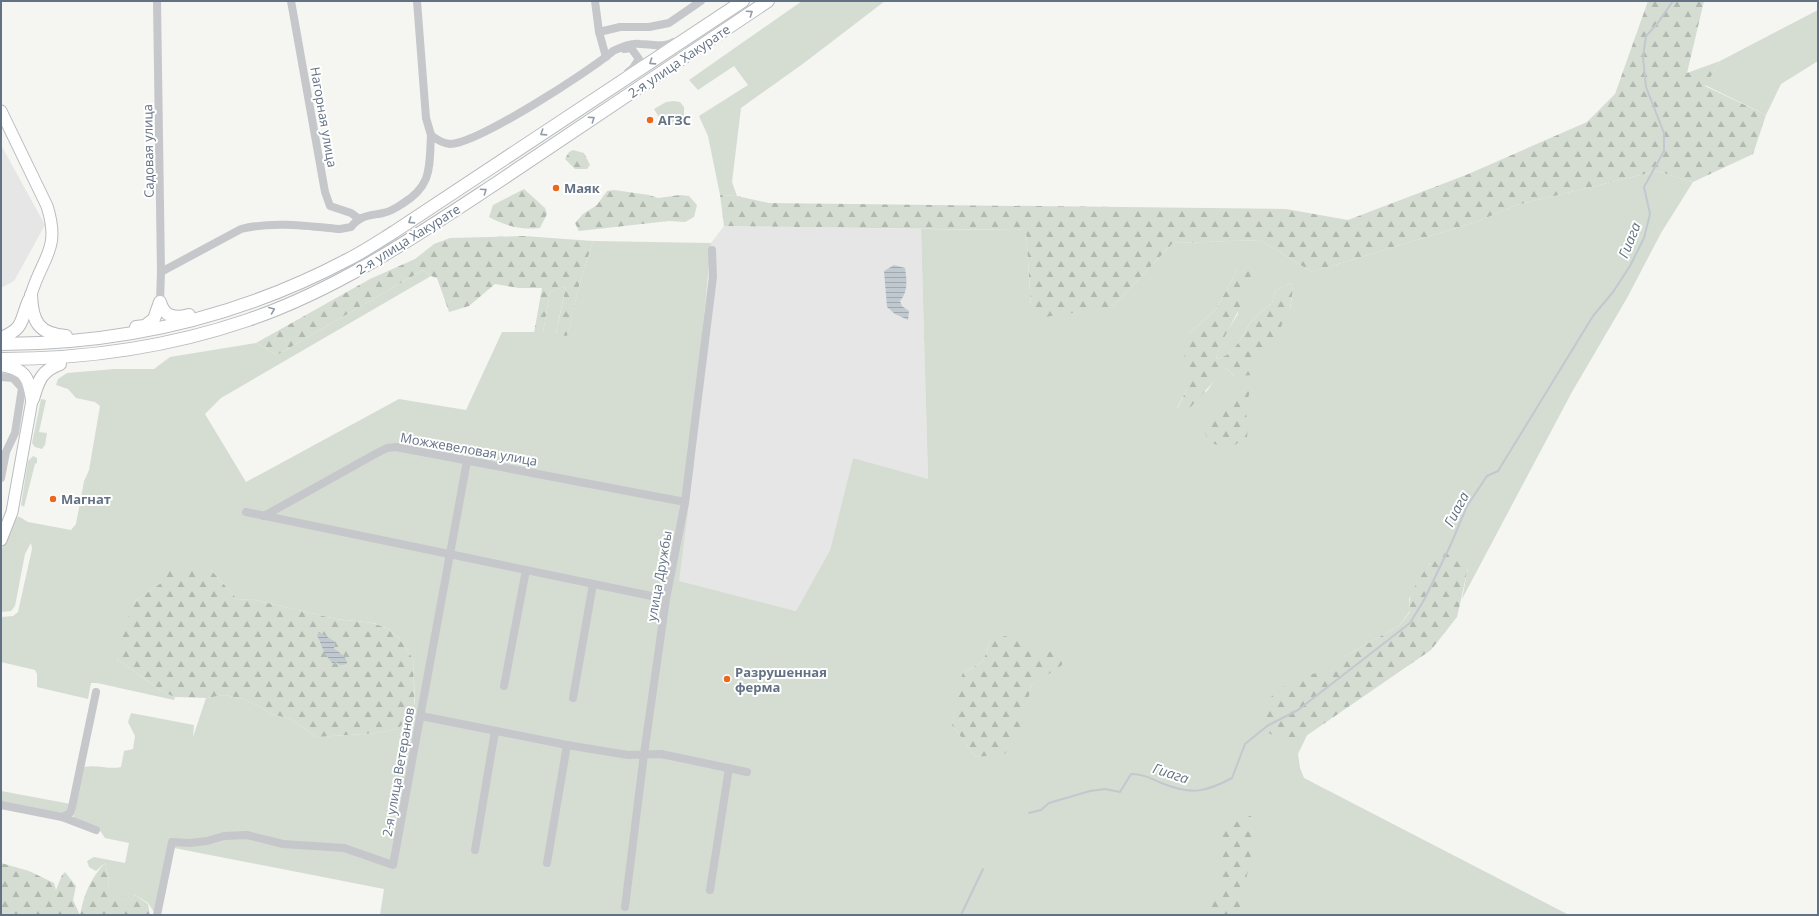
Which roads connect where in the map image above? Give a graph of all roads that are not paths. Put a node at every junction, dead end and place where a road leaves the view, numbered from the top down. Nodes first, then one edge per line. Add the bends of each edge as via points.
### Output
1 (157, 1) edge
2 (291, 1) edge
3 (418, 1) edge
4 (595, 1) edge
5 (701, 1) edge
6 (737, 1) edge
7 (742, 1) edge
8 (768, 1) edge
9 (599, 32) junction
10 (613, 51) junction
11 (606, 57) junction
12 (1, 111) edge
13 (562, 120) junction
14 (431, 135) junction
15 (358, 218) junction
16 (370, 247) junction
17 (712, 250) dead end
18 (161, 272) junction
19 (32, 292) junction
20 (160, 302) junction
21 (179, 318) junction
22 (145, 326) junction
23 (1, 338) edge
24 (69, 338) junction
25 (1, 344) edge
26 (1, 359) edge
27 (68, 362) junction
28 (1, 365) edge
29 (1, 377) edge
30 (32, 400) junction
31 (467, 460) junction
32 (1, 478) edge
33 (685, 502) junction
34 (246, 512) dead end
35 (264, 516) junction
36 (1, 540) edge
37 (451, 554) junction
38 (526, 570) junction
39 (594, 584) junction
40 (666, 599) junction
41 (504, 686) dead end
42 (96, 692) dead end
43 (572, 698) dead end
44 (421, 716) junction
45 (495, 731) junction
46 (567, 745) junction
47 (644, 754) junction
48 (729, 768) junction
49 (747, 772) dead end
50 (1, 805) edge
51 (62, 817) junction
52 (96, 830) dead end
53 (475, 850) dead end
54 (546, 863) dead end
55 (710, 890) dead end
56 (625, 907) dead end
57 (157, 915) edge

1 - 18 street, Садовая улица
2 - 15 street, Нагорная улица via 325,192 330,206
3 - 14 street via 426,118
4 - 9 street
5 - 9 street via 669,23 649,27 620,27
6 - 10 street via 667,46 640,43 626,45
7 -> 13 main road, 2-я улица Хакурате
27 -> 8 main road, 2-я улица Хакурате via 203,335 312,293 384,255 452,213
9 - 11 street
10 - 11 street
10 - 13 street via 631,48 639,59 633,68
11 - 14 street via 538,101 472,138 450,144 439,142
12 - 19 main road via 51,219 53,239
13 -> 16 main road, 2-я улица Хакурате via 471,183
14 - 15 street via 429,173 424,186 388,212
15 - 18 street via 351,226 340,229 269,225 241,229
16 - 21 main road via 242,299
16 - 24 main road, 2-я улица Хакурате via 290,287 213,316 149,332
17 - 33 street, улица Дружбы via 713,277
18 - 20 street, Садовая улица
19 - 23 main road via 18,329
19 - 24 main road via 33,316 40,327 49,334
20 - 21 main road via 164,312
20 - 22 main road via 154,319
21 - 22 main road
22 - 24 main road
23 - 24 main road
24 - 25 main road, 2-я улица Хакурате
26 - 27 main road, 2-я улица Хакурате
27 - 28 main road
27 - 30 main road via 44,372
28 - 30 main road via 15,368 26,377 31,388
29 - 32 street via 13,378 22,388 15,433 6,452
30 - 36 main road via 11,516
31 - 33 street, Можжевеловая улица
31 - 35 street, Можжевеловая улица via 396,447 387,448
31 - 37 street, 2-я улица Ветеранов
33 - 40 street, улица Дружбы
34 - 35 street
35 - 37 street
37 - 38 street
37 - 44 street, 2-я улица Ветеранов
38 - 39 street
38 - 41 street
39 - 40 street
39 - 43 street
40 - 47 street, улица Дружбы
42 - 51 street via 72,807 70,813
44 - 45 street
44 - 57 street, 2-я улица Ветеранов via 393,865 344,848 283,844 247,835 224,836 190,843 172,842
45 - 46 street
45 - 53 street
46 - 47 street via 628,755
46 - 54 street
47 - 48 street via 661,754
47 - 56 street, улица Дружбы
48 - 49 street
48 - 55 street
50 - 51 street
51 - 52 street

